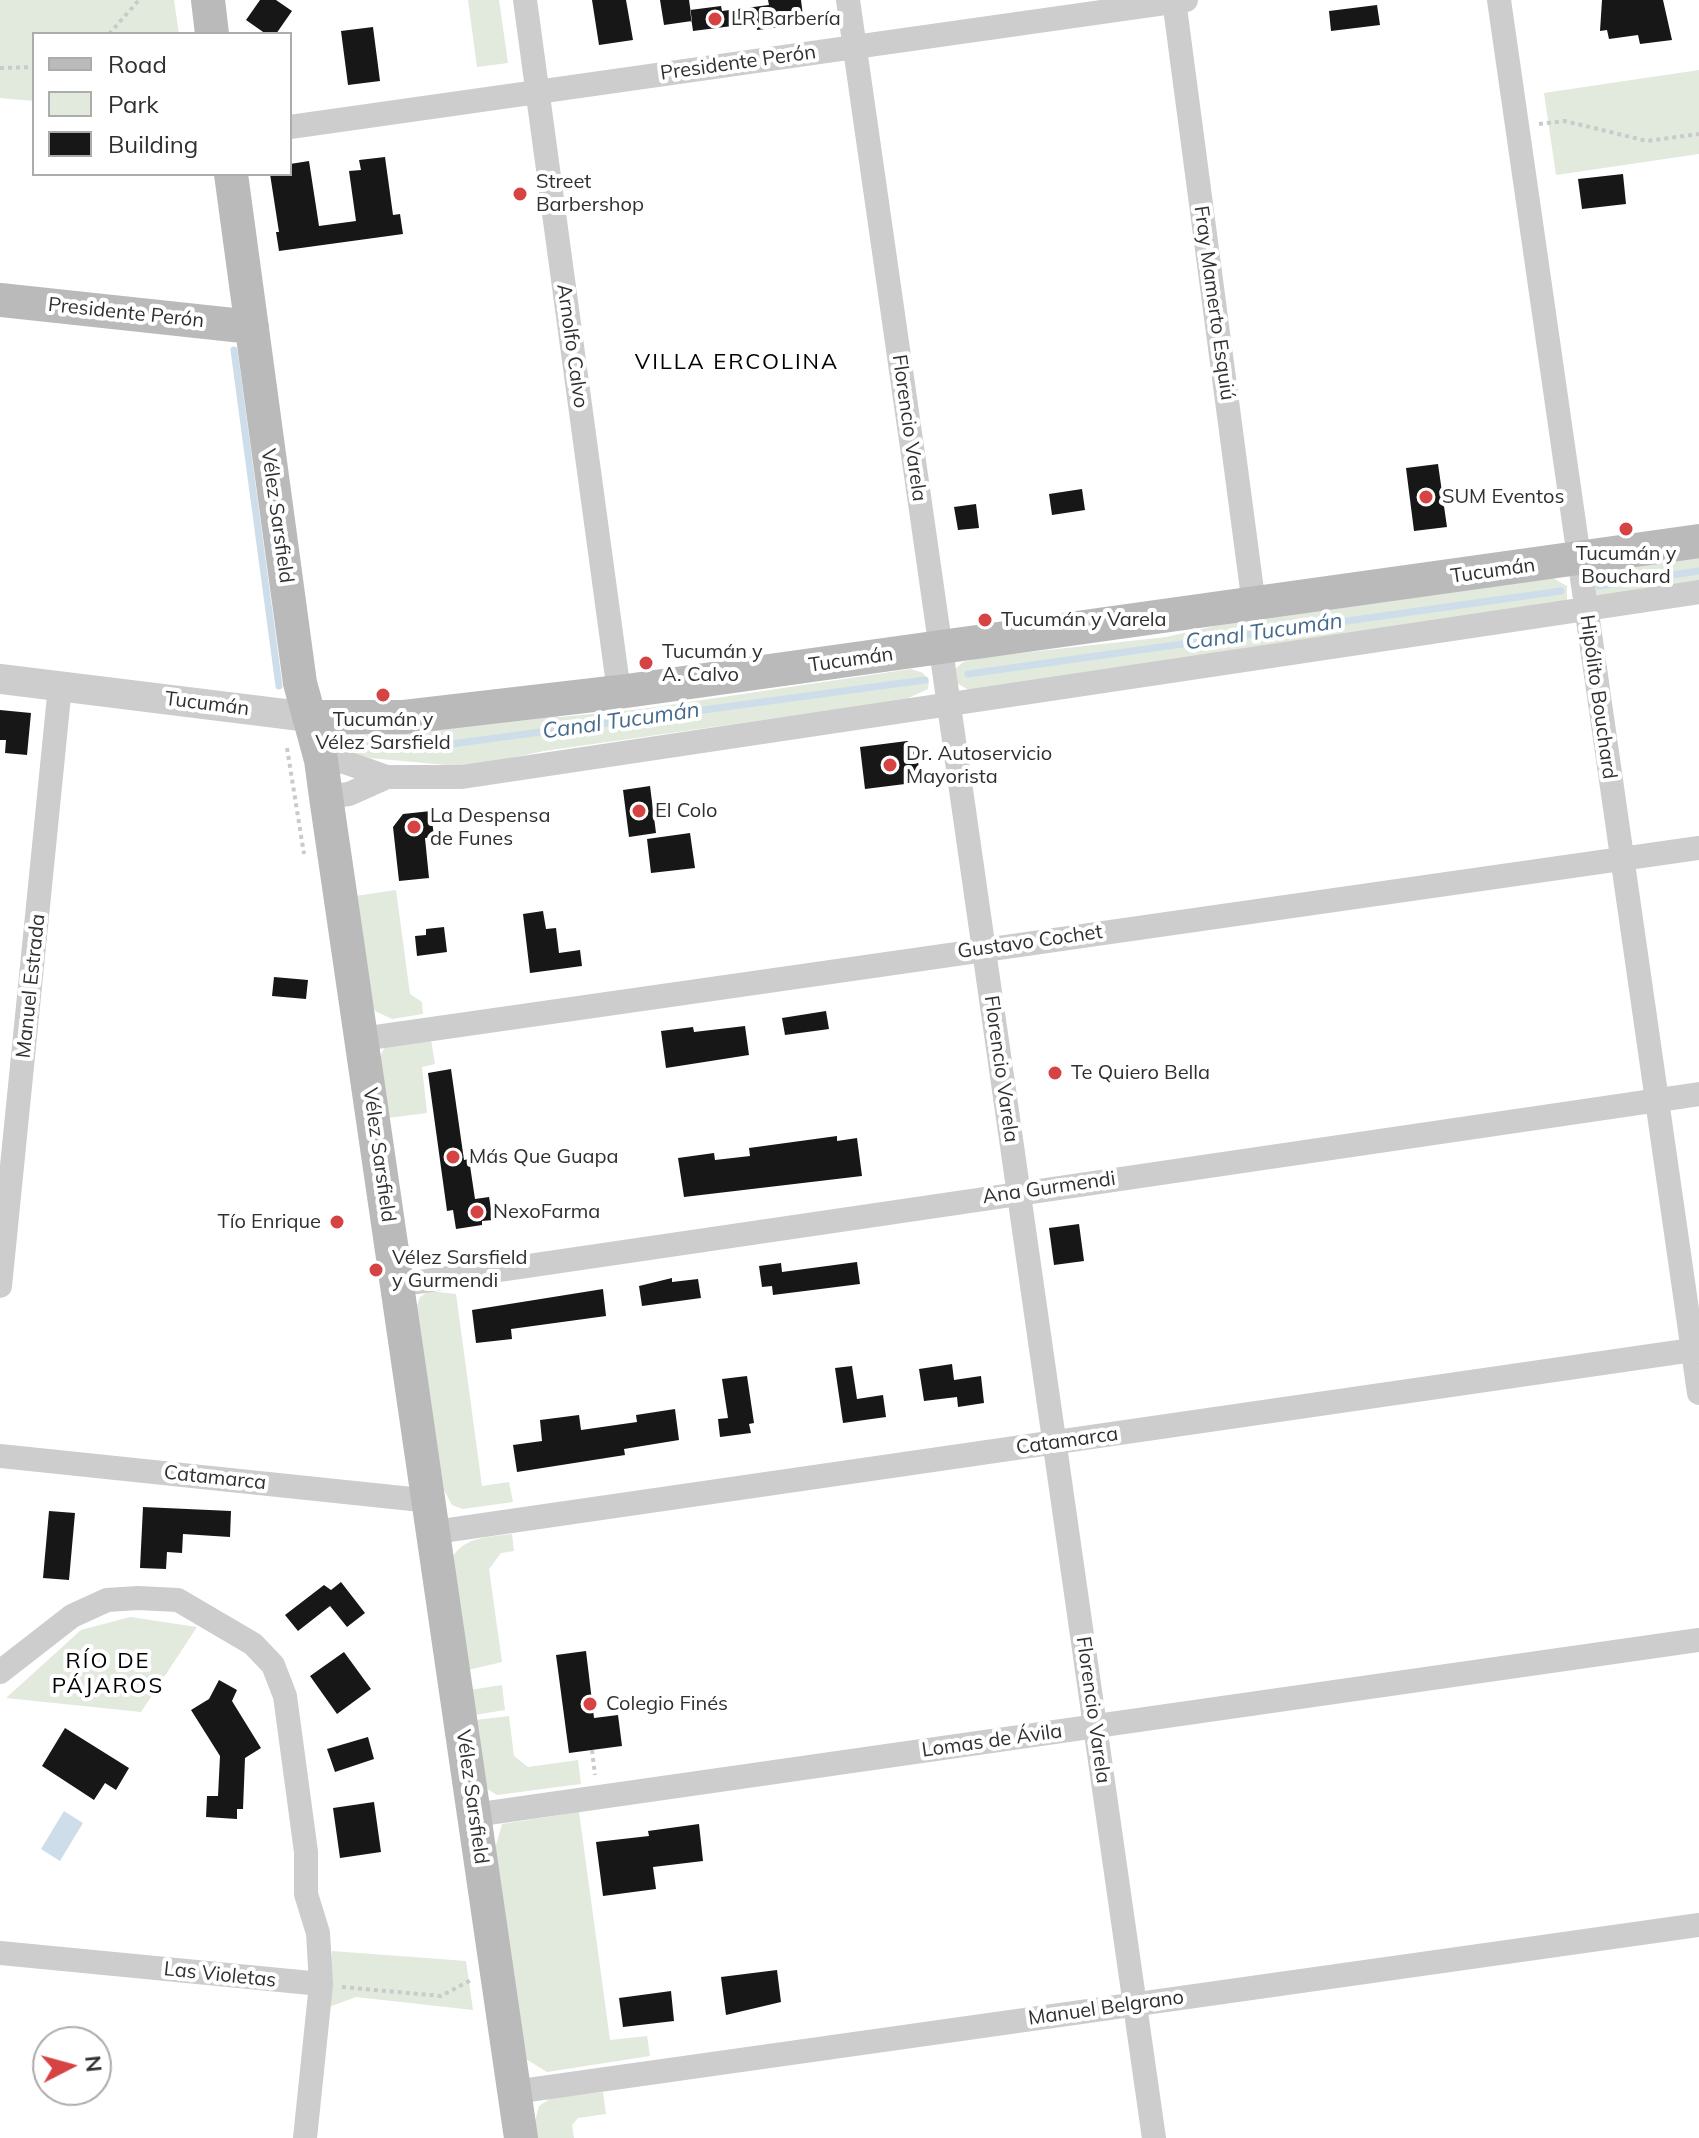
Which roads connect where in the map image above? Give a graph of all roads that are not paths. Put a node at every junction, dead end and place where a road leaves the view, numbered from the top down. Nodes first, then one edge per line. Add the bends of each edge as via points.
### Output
1 (208, 0) edge
2 (525, 0) edge
3 (848, 0) edge
4 (1499, 0) edge
5 (1178, 1) edge
6 (212, 32) edge
7 (854, 47) junction
8 (537, 92) junction
9 (292, 127) edge
10 (231, 176) edge
11 (0, 300) edge
12 (252, 327) junction
13 (1699, 541) edge
14 (1578, 559) junction
15 (1699, 592) edge
16 (1254, 605) junction
17 (1585, 608) junction
18 (940, 648) junction
19 (0, 679) edge
20 (60, 686) junction
21 (619, 692) junction
22 (949, 705) junction
23 (295, 715) junction
24 (321, 760) junction
25 (387, 777) junction
26 (326, 797) junction
27 (1699, 848) edge
28 (1622, 859) junction
29 (984, 948) junction
30 (362, 1039) junction
31 (1699, 1094) edge
32 (1656, 1100) junction
33 (1019, 1193) junction
34 (398, 1285) junction
35 (0, 1286) edge
36 (1696, 1350) edge
37 (1699, 1393) edge
38 (1055, 1443) junction
39 (0, 1456) edge
40 (433, 1517) junction
41 (1699, 1640) edge
42 (0, 1672) edge
43 (1095, 1726) junction
44 (474, 1815) junction
45 (1699, 1925) edge
46 (0, 1953) edge
47 (321, 1984) junction
48 (1135, 2004) junction
49 (514, 2092) junction
50 (305, 2138) edge
51 (521, 2138) edge
52 (1154, 2138) edge

1 - 6 main road
2 - 8 street, Arnolfo Calvo
3 - 7 street, Florencio Varela
4 - 14 street, Hipólito Bouchard
5 - 7 street, Presidente Perón
5 - 16 street, Fray Mamerto Esquiú
7 - 8 street, Presidente Perón
7 - 18 street, Florencio Varela
8 - 9 street, Presidente Perón
8 - 21 street, Arnolfo Calvo
10 - 12 main road, Vélez Sarsfield
11 - 12 main road, Presidente Perón
12 - 23 main road, Vélez Sarsfield via 300,683
13 - 14 main road, Tucumán
14 - 16 main road, Tucumán
14 - 17 street, Hipólito Bouchard
15 - 17 street
16 - 18 main road, Tucumán
17 - 22 street
17 - 28 street, Hipólito Bouchard
18 - 21 main road, Tucumán
18 - 22 street, Florencio Varela
19 - 20 street, Tucumán
20 - 23 street, Tucumán
20 - 35 street, Manuel Estrada
21 - 23 main road, Tucumán via 404,717
22 - 25 street via 462,777
22 - 29 street, Florencio Varela
23 - 24 main road, Vélez Sarsfield
24 - 25 street
24 - 26 main road, Vélez Sarsfield
25 - 26 street via 349,794
26 - 30 main road, Vélez Sarsfield
27 - 28 street, Gustavo Cochet
28 - 29 street, Gustavo Cochet
28 - 32 street, Hipólito Bouchard
29 - 30 street, Gustavo Cochet
29 - 33 street, Florencio Varela
30 - 34 main road, Vélez Sarsfield
31 - 32 street, Ana Gurmendi
32 - 33 street, Ana Gurmendi
32 - 36 street, Hipólito Bouchard
33 - 34 street, Ana Gurmendi
33 - 38 street, Florencio Varela
34 - 40 main road, Vélez Sarsfield
36 - 37 street, Hipólito Bouchard
36 - 38 street, Catamarca
38 - 40 street, Catamarca
38 - 43 street, Florencio Varela
39 - 40 street, Catamarca
40 - 44 main road, Vélez Sarsfield
41 - 43 street, Lomas de Ávila
42 - 47 street via 72,1616 107,1600 178,1600 253,1644 273,1665 285,1696
43 - 44 street, Lomas de Ávila
43 - 48 street, Florencio Varela
44 - 49 main road, Vélez Sarsfield
45 - 48 street, Manuel Belgrano
46 - 47 street, Las Violetas
47 - 50 street
48 - 49 street, Manuel Belgrano
48 - 52 street, Florencio Varela
49 - 51 main road, Vélez Sarsfield

